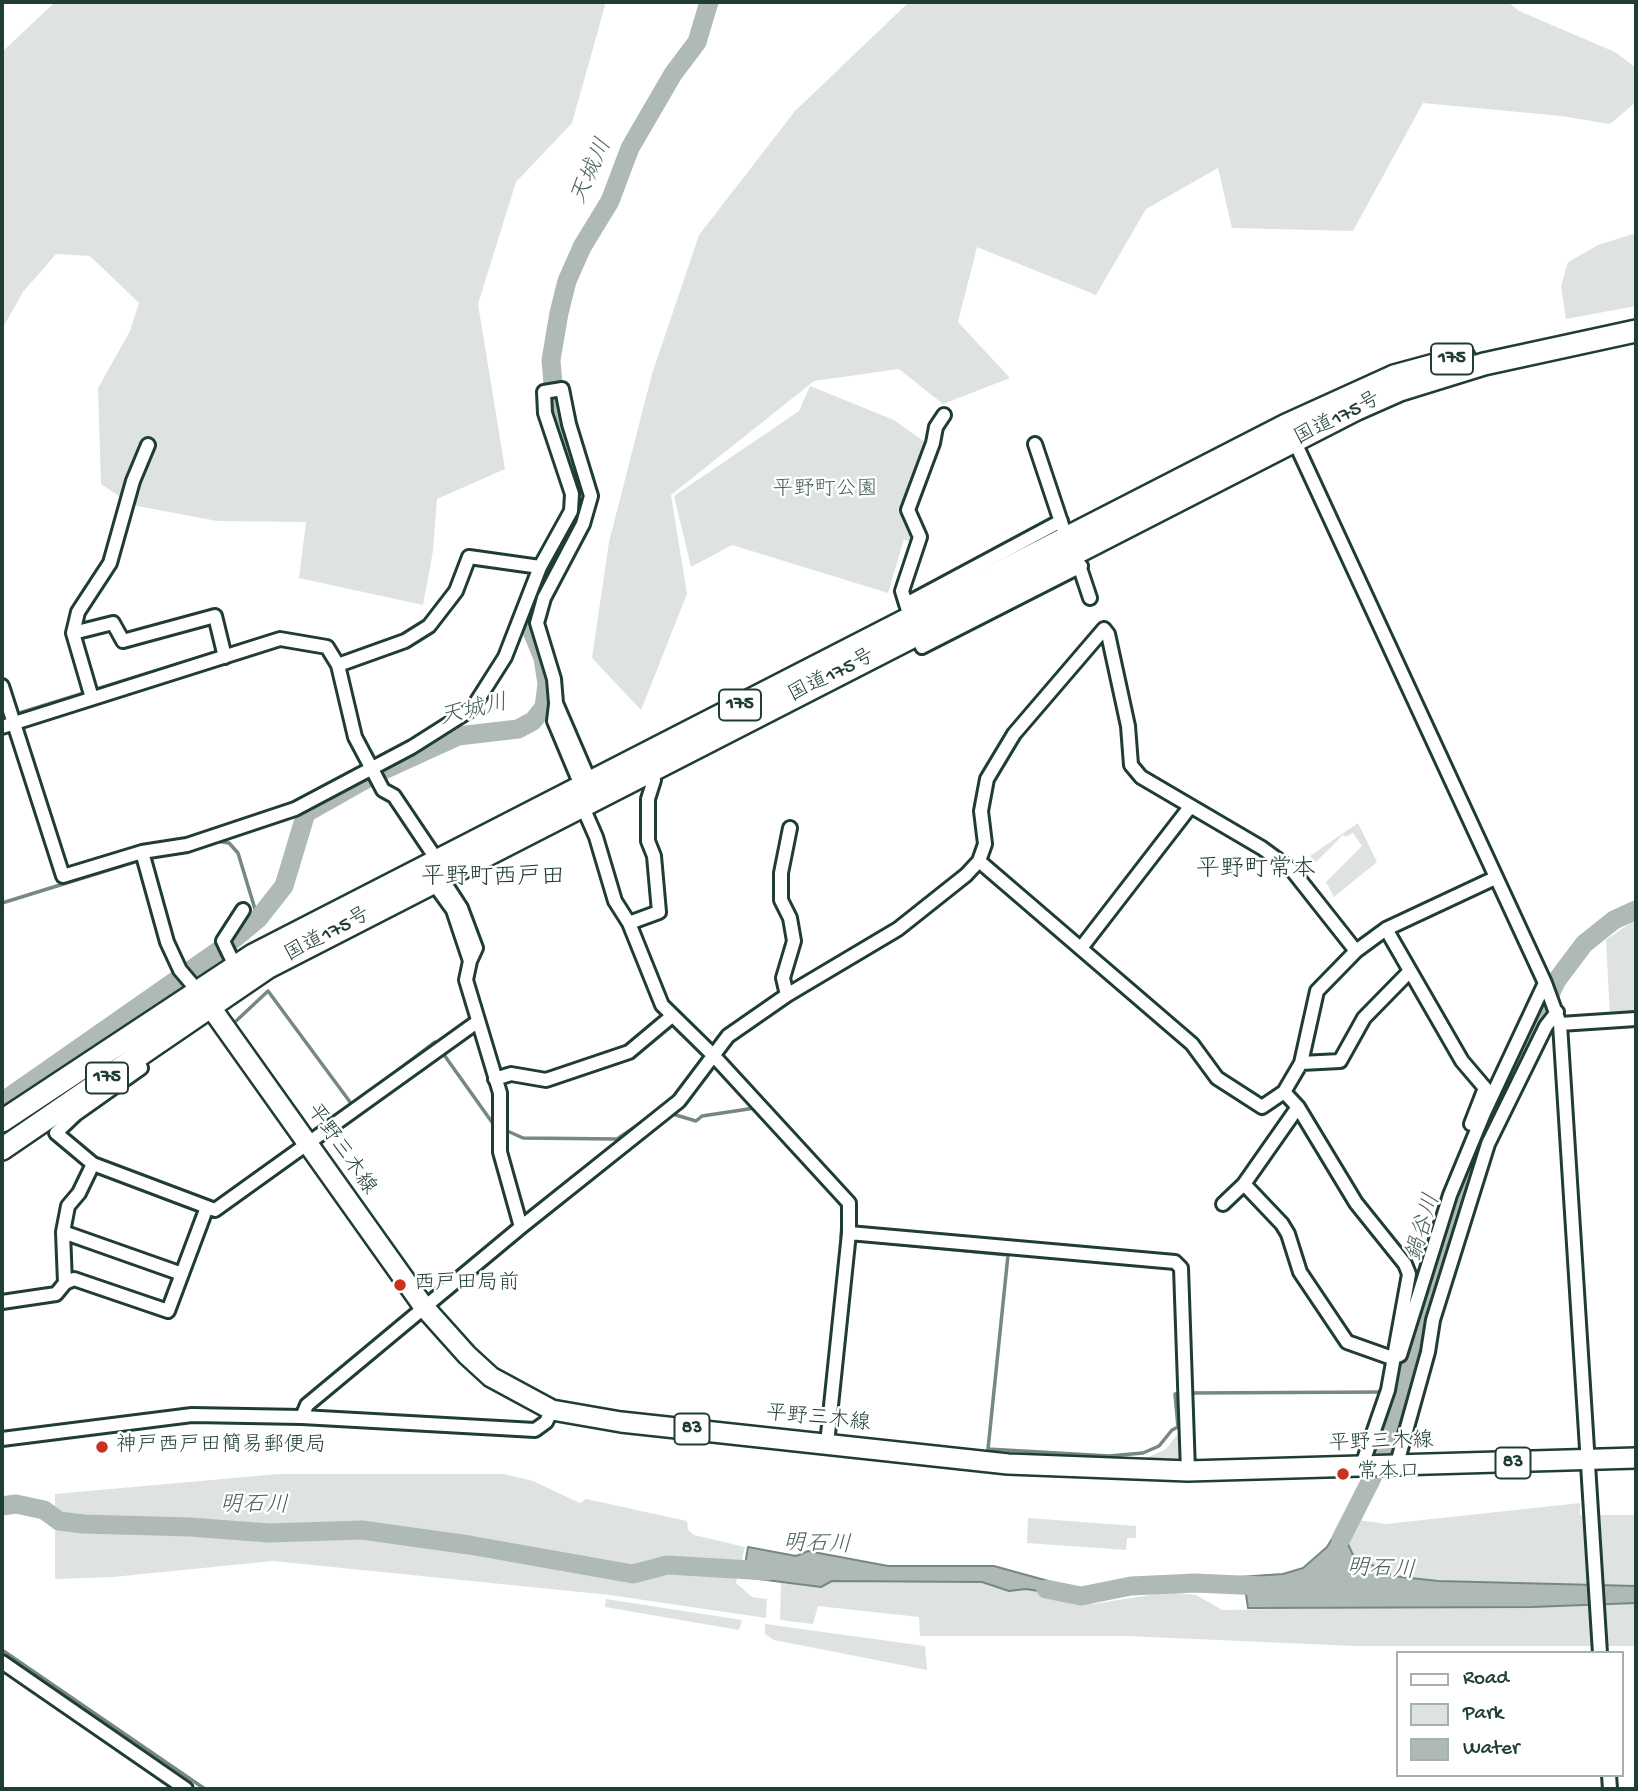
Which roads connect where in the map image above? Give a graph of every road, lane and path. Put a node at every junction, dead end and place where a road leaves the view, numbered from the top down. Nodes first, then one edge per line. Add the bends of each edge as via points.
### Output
1 (1633, 332) edge
2 (944, 415) dead end
3 (1290, 433) junction
4 (1035, 444) dead end
5 (148, 445) dead end
6 (1070, 544) junction
7 (540, 567) junction
8 (530, 593) junction
9 (544, 598) junction
10 (1090, 598) dead end
11 (911, 618) junction
12 (73, 633) junction
13 (225, 657) junction
14 (338, 665) junction
15 (2, 686) edge
16 (92, 698) junction
17 (7, 725) edge
18 (372, 769) junction
19 (651, 771) junction
20 (584, 779) junction
21 (1190, 807) junction
22 (589, 811) junction
23 (790, 828) dead end
24 (142, 852) junction
25 (430, 856) junction
26 (979, 861) junction
27 (1495, 878) junction
28 (440, 885) junction
29 (243, 910) dead end
30 (629, 923) junction
31 (1386, 929) junction
32 (1081, 948) junction
33 (1356, 951) junction
34 (236, 966) junction
35 (1410, 971) junction
36 (1545, 983) junction
37 (787, 995) junction
38 (204, 998) junction
39 (672, 1016) junction
40 (1559, 1018) junction
41 (1636, 1019) edge
42 (477, 1022) junction
43 (714, 1056) junction
44 (136, 1058) junction
45 (1301, 1063) junction
46 (495, 1079) junction
47 (1284, 1092) junction
48 (1298, 1107) junction
49 (2, 1121) edge
50 (307, 1144) junction
51 (2, 1149) edge
52 (93, 1164) junction
53 (1244, 1184) junction
54 (1450, 1195) junction
55 (1469, 1202) junction
56 (1223, 1204) dead end
57 (207, 1208) junction
58 (521, 1227) junction
59 (63, 1232) junction
60 (849, 1233) junction
61 (182, 1274) junction
62 (65, 1283) junction
63 (2, 1302) edge
64 (424, 1307) junction
65 (1392, 1358) junction
66 (552, 1409) junction
67 (302, 1417) junction
68 (2, 1439) edge
69 (827, 1444) junction
70 (1636, 1458) edge
71 (1587, 1460) junction
72 (1393, 1467) junction
73 (1363, 1468) junction
74 (1188, 1471) junction
75 (1600, 1651) edge
76 (2, 1662) edge
77 (186, 1789) edge

1 - 3 highway, 国道175号 / 175 via 1430,364 1394,376
2 - 11 street via 908,510 920,537 902,591
3 - 6 highway, 国道175号 / 175
3 - 27 street
4 - 6 street
5 - 12 street via 110,563 78,612
6 - 10 street
6 - 11 highway, 国道175号 / 175
6 - 11 street via 922,647
7 - 8 street
7 - 9 street via 571,511 572,494 545,413 544,391 562,389 591,496 583,524
7 - 14 street via 468,557 456,591 429,626 405,641
8 - 9 street
8 - 18 street via 505,657 472,709
9 - 20 street via 537,623 554,679 556,703
11 - 19 highway, 国道175号 / 175
11 - 20 highway, 国道175号 / 175
12 - 13 street via 113,623 123,641 215,615
12 - 16 street
13 - 14 street via 280,639 327,647
13 - 16 street
14 - 18 street via 355,737
15 - 17 street
16 - 17 street
17 - 24 street via 64,876
18 - 24 street via 296,809 187,845
18 - 25 street
19 - 22 highway, 国道175号 / 175
19 - 30 street via 648,841 654,856 659,912
20 - 25 highway, 国道175号 / 175
21 - 26 street via 1141,777 1131,765 1128,726 1104,629 1014,734 987,779 981,811 985,844
21 - 32 street
21 - 33 street via 1292,870
22 - 28 highway, 国道175号 / 175
22 - 30 street via 615,901
23 - 37 street via 780,900 790,918 794,941 783,978
24 - 38 street via 167,942 180,970
25 - 34 highway, 国道175号 / 175
26 - 32 street
26 - 37 street via 898,929
27 - 31 street
27 - 36 street
28 - 38 highway, 国道175号 / 175
28 - 42 street via 470,961 466,980
29 - 34 street via 223,941
30 - 39 street via 662,1005
31 - 33 street
31 - 35 street
32 - 47 street via 1192,1044 1217,1078 1262,1107
33 - 45 street via 1317,991
34 - 38 highway, 国道175号 / 175
35 - 45 street via 1364,1018 1340,1061
35 - 54 street via 1462,1060 1485,1088 1450,1178
36 - 40 street
36 - 54 street
37 - 43 street via 728,1036
38 - 44 highway, 国道175号 / 175
38 - 49 highway, 国道175号 / 175
38 - 50 main road, 平野三木線 / 83
39 - 43 street
39 - 46 street via 629,1052 546,1080 511,1074
40 - 41 street
40 - 55 street via 1546,1026 1488,1144
40 - 71 street
42 - 46 street
42 - 50 street
43 - 58 street via 679,1101
43 - 60 street via 849,1203
44 - 51 highway, 国道175号 / 175
44 - 52 street via 141,1068 56,1133
45 - 47 street
46 - 58 street via 500,1093 500,1152
47 - 48 street
48 - 53 street
48 - 65 street via 1356,1203 1409,1274
50 - 57 street via 215,1210
50 - 64 main road, 平野三木線 / 83
52 - 57 street
52 - 59 street via 68,1206
53 - 56 street
53 - 65 street via 1289,1234 1300,1272 1347,1342
54 - 55 street
54 - 65 street via 1400,1355
55 - 72 street
57 - 61 street
58 - 64 street
59 - 61 street
59 - 62 street
60 - 69 street
60 - 74 street via 1175,1262 1181,1268
61 - 62 street via 168,1311 74,1279
62 - 63 street via 56,1294
64 - 66 main road, 平野三木線 / 83 via 491,1377
64 - 67 street via 307,1405
65 - 73 street via 1388,1390
66 - 67 street via 546,1422 535,1430
66 - 69 main road, 平野三木線 / 83 via 621,1422
67 - 68 street via 192,1415
69 - 74 main road, 平野三木線 / 83 via 1008,1464
70 - 71 main road, 平野三木線 / 83
71 - 72 main road, 平野三木線 / 83
71 - 75 street
72 - 73 main road, 平野三木線 / 83
73 - 74 main road, 平野三木線 / 83
76 - 77 street

